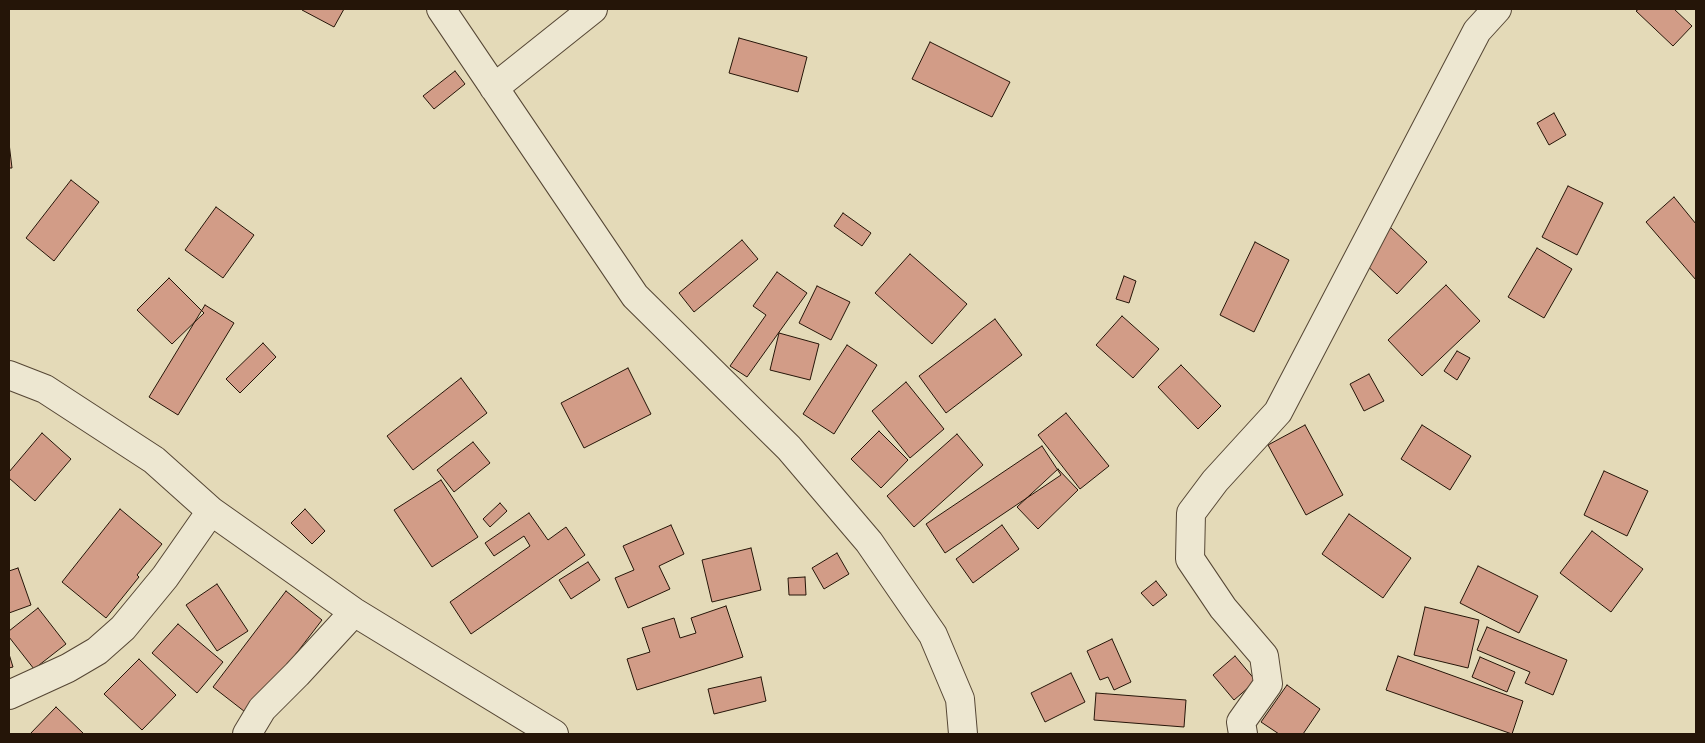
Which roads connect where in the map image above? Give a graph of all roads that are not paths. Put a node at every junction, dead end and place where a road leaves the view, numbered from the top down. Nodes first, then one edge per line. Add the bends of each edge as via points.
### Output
1 (440, 9) edge
2 (593, 9) edge
3 (1497, 9) edge
4 (494, 88) junction
5 (9, 375) edge
6 (210, 511) junction
7 (354, 612) junction
8 (9, 695) edge
9 (247, 734) edge
10 (554, 734) edge
11 (963, 734) edge
12 (1243, 734) edge

1 - 4 street
2 - 4 street
3 - 12 street via 1477,31 1278,412 1215,481 1191,513 1190,559 1224,608 1264,656 1268,684 1241,722
4 - 11 street via 635,296 789,448 869,542 932,635 960,699
5 - 6 street via 45,389 154,460
6 - 7 street
6 - 8 street via 165,577 123,628 97,651
7 - 9 street via 262,709
7 - 10 street

